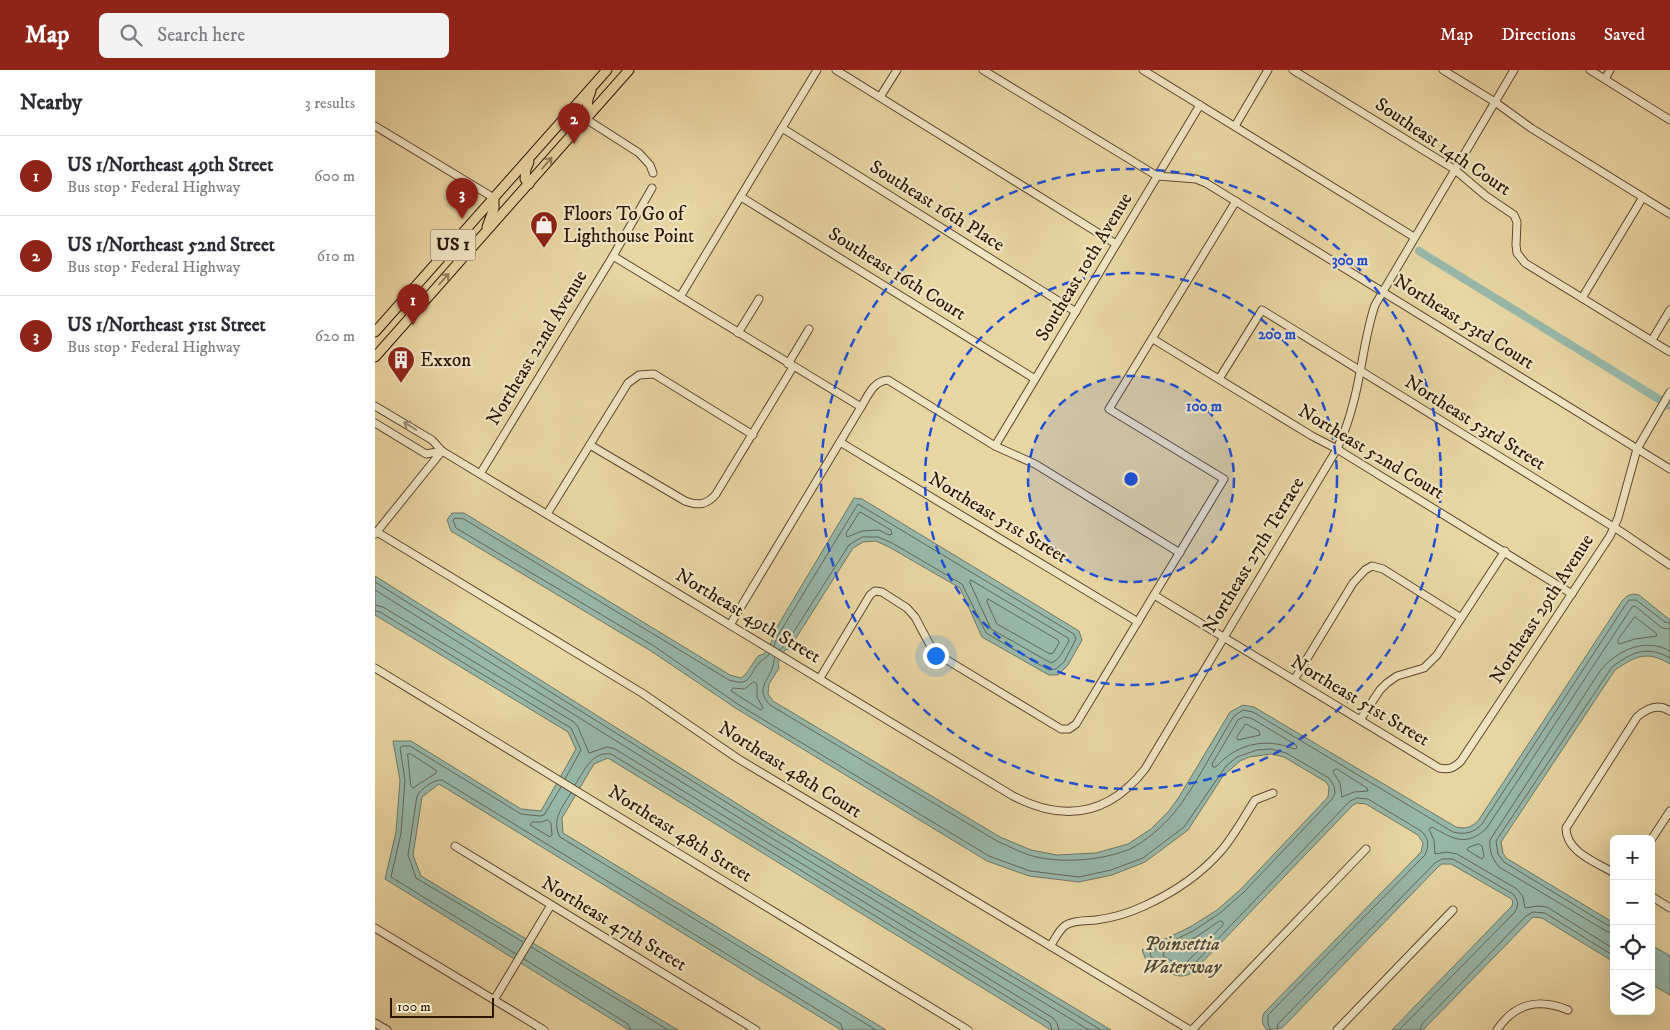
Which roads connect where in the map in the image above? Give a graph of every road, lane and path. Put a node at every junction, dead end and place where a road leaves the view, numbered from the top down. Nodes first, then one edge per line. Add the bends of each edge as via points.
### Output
1 (607, 70) edge
2 (629, 70) edge
3 (817, 70) edge
4 (836, 70) edge
5 (897, 70) edge
6 (983, 70) edge
7 (1143, 70) edge
8 (1268, 70) edge
9 (1293, 70) edge
10 (1443, 70) edge
11 (1514, 70) edge
12 (1590, 70) edge
13 (1610, 70) edge
14 (1605, 79) junction
15 (593, 86) junction
16 (881, 97) junction
17 (1495, 102) junction
18 (1201, 105) junction
19 (586, 119) junction
20 (1670, 120) edge
21 (375, 126) edge
22 (1235, 126) junction
23 (782, 128) junction
24 (530, 157) junction
25 (1454, 169) junction
26 (653, 173) dead end
27 (1157, 176) junction
28 (529, 184) junction
29 (652, 188) dead end
30 (741, 196) junction
31 (1643, 197) junction
32 (494, 198) junction
33 (1236, 201) junction
34 (1670, 214) edge
35 (484, 234) junction
36 (1414, 237) junction
37 (1116, 244) junction
38 (613, 256) junction
39 (1382, 291) junction
40 (679, 297) junction
41 (1581, 298) junction
42 (759, 299) dead end
43 (1670, 310) edge
44 (1076, 312) junction
45 (809, 329) dead end
46 (375, 332) edge
47 (738, 333) junction
48 (1153, 339) junction
49 (1652, 340) junction
50 (1670, 352) edge
51 (375, 357) edge
52 (791, 365) junction
53 (1360, 370) junction
54 (1035, 379) junction
55 (1219, 379) junction
56 (1670, 392) edge
57 (375, 406) edge
58 (861, 407) junction
59 (375, 423) edge
60 (753, 435) junction
61 (840, 442) junction
62 (590, 444) junction
63 (995, 446) junction
64 (1337, 449) junction
65 (1637, 449) junction
66 (442, 450) junction
67 (1670, 469) edge
68 (480, 474) junction
69 (547, 514) junction
70 (1615, 527) junction
71 (376, 533) edge
72 (1505, 551) junction
73 (1180, 553) junction
74 (1670, 565) edge
75 (1571, 594) junction
76 (1154, 595) junction
77 (1461, 618) junction
78 (1138, 622) junction
79 (730, 624) junction
80 (1224, 637) junction
81 (375, 668) edge
82 (819, 678) junction
83 (1294, 680) junction
84 (1670, 711) edge
85 (1360, 720) junction
86 (1447, 770) joint
87 (1273, 793) dead end
88 (1038, 808) joint
89 (1670, 811) edge
90 (1654, 835) edge
91 (455, 846) dead end
92 (1366, 849) dead end
93 (1610, 871) edge
94 (1655, 899) edge
95 (551, 905) junction
96 (1670, 908) edge
97 (1453, 910) dead end
98 (375, 928) edge
99 (1050, 946) junction
100 (494, 1000) junction
101 (1568, 1010) dead end
102 (375, 1023) edge
103 (387, 1030) edge
104 (544, 1030) edge
105 (756, 1030) edge
106 (968, 1030) edge
107 (1191, 1030) edge
108 (1337, 1030) edge
109 (1497, 1030) edge

1 - 15 main road, US 1
2 - 19 main road, US 1
3 - 23 street
4 - 16 street
5 - 16 street
6 - 27 street
7 - 18 street
8 - 22 street
9 - 25 street, Southeast 14th Court
10 - 17 street
11 - 17 street, Northeast 27th Terrace
12 - 14 street
13 - 14 street
14 - 20 street
15 - 19 main road via 587,99
15 - 24 main road, US 1
16 - 37 street
17 - 25 street, Northeast 27th Terrace
17 - 31 street
18 - 22 street
18 - 27 street, Southeast 10th Avenue
19 - 26 street via 639,153
28 -> 19 main road, US 1
21 - 32 street
22 - 36 street
23 - 30 street
23 - 44 street, Southeast 16th Place
24 - 28 main road via 525,179
24 - 32 main road, US 1
25 - 36 street, Northeast 27th Terrace
25 - 41 street, Southeast 14th Court via 1514,215 1520,258
27 - 33 street, Northeast 53rd Court via 1196,179
27 - 37 street, Southeast 10th Avenue
28 - 35 main road, US 1
29 - 38 street, Northeast 22nd Avenue
30 - 40 street
30 - 54 street, Southeast 16th Court
31 - 34 street
31 - 41 street
32 - 35 main road via 494,208
32 - 46 main road, US 1
33 - 39 street, Northeast 53rd Court
33 - 48 street
51 -> 35 main road, US 1
36 - 39 street, Northeast 27th Terrace
37 - 44 street, Southeast 10th Avenue
38 - 40 street
38 - 68 street, Northeast 22nd Avenue
39 - 53 street, Northeast 27th Terrace via 1369,321
39 - 65 street, Northeast 53rd Court
40 - 47 street
41 - 49 street, Southeast 14th Court
42 - 47 street
43 - 49 street
44 - 54 street, Southeast 10th Avenue
45 - 52 street
47 - 52 street
48 - 55 street, Northeast 52nd Court
48 - 73 street via 1109,408 1223,480
49 - 50 street, Southeast 14th Court
52 - 58 street
52 - 60 street
53 - 55 street, Northeast 53rd Street via 1262,310
53 - 64 street, Northeast 27th Terrace via 1354,403
53 - 70 street, Northeast 53rd Street
54 - 63 street, Southeast 10th Avenue
55 - 64 street, Northeast 52nd Court
56 - 65 street, Northeast 29th Avenue
66 -> 57 street, Northeast 49th Street via 432,440
58 - 61 street
58 - 63 street via 875,385 881,380 888,380
59 - 66 street via 426,454
60 - 62 street via 716,494 711,500 695,505
60 - 62 street via 653,374 639,375 628,383
61 - 78 street, Northeast 51st Street
61 - 79 street
62 - 69 street
63 - 73 street via 1022,457
64 - 72 street, Northeast 52nd Court
64 - 80 street, Northeast 27th Terrace
65 - 67 street, Northeast 53rd Court
65 - 70 street, Northeast 29th Avenue
66 - 68 street, Northeast 49th Street
66 - 71 street
68 - 69 street, Northeast 49th Street
69 - 79 street, Northeast 49th Street
70 - 74 street, Northeast 53rd Street
70 - 75 street, Northeast 29th Avenue
71 - 99 street, Northeast 48th Court via 642,693 737,758
72 - 75 street, Northeast 52nd Court
72 - 77 street
73 - 76 street
75 - 86 street, Northeast 29th Avenue via 1461,761 1455,768
76 - 78 street
76 - 80 street, Northeast 51st Street
77 - 83 street via 1383,569 1372,566 1353,583
77 - 85 street via 1437,655 1424,668 1387,682
78 - 82 street via 1077,724 1069,729 1061,729 942,657 930,645 907,608 882,592 870,594
79 - 82 street, Northeast 49th Street
80 - 83 street, Northeast 51st Street
80 - 88 street, Northeast 27th Terrace via 1134,783 1120,795 1090,809 1074,812
81 - 106 street, Northeast 48th Street
82 - 88 street, Northeast 49th Street
83 - 85 street, Northeast 51st Street
84 - 93 street via 1656,706 1637,718 1566,828 1566,836 1574,849
85 - 86 street, Northeast 51st Street
87 - 99 street via 1255,800 1221,851 1182,886 1129,912 1067,924
89 - 90 street
91 - 95 street, Northeast 47th Street
92 - 107 street
94 - 96 street
95 - 100 street
95 - 105 street, Northeast 47th Street
97 - 108 street
98 - 100 street
99 - 107 street, Northeast 48th Court
100 - 104 street
101 - 109 street via 1540,1003 1522,1007 1508,1016
102 - 103 street

